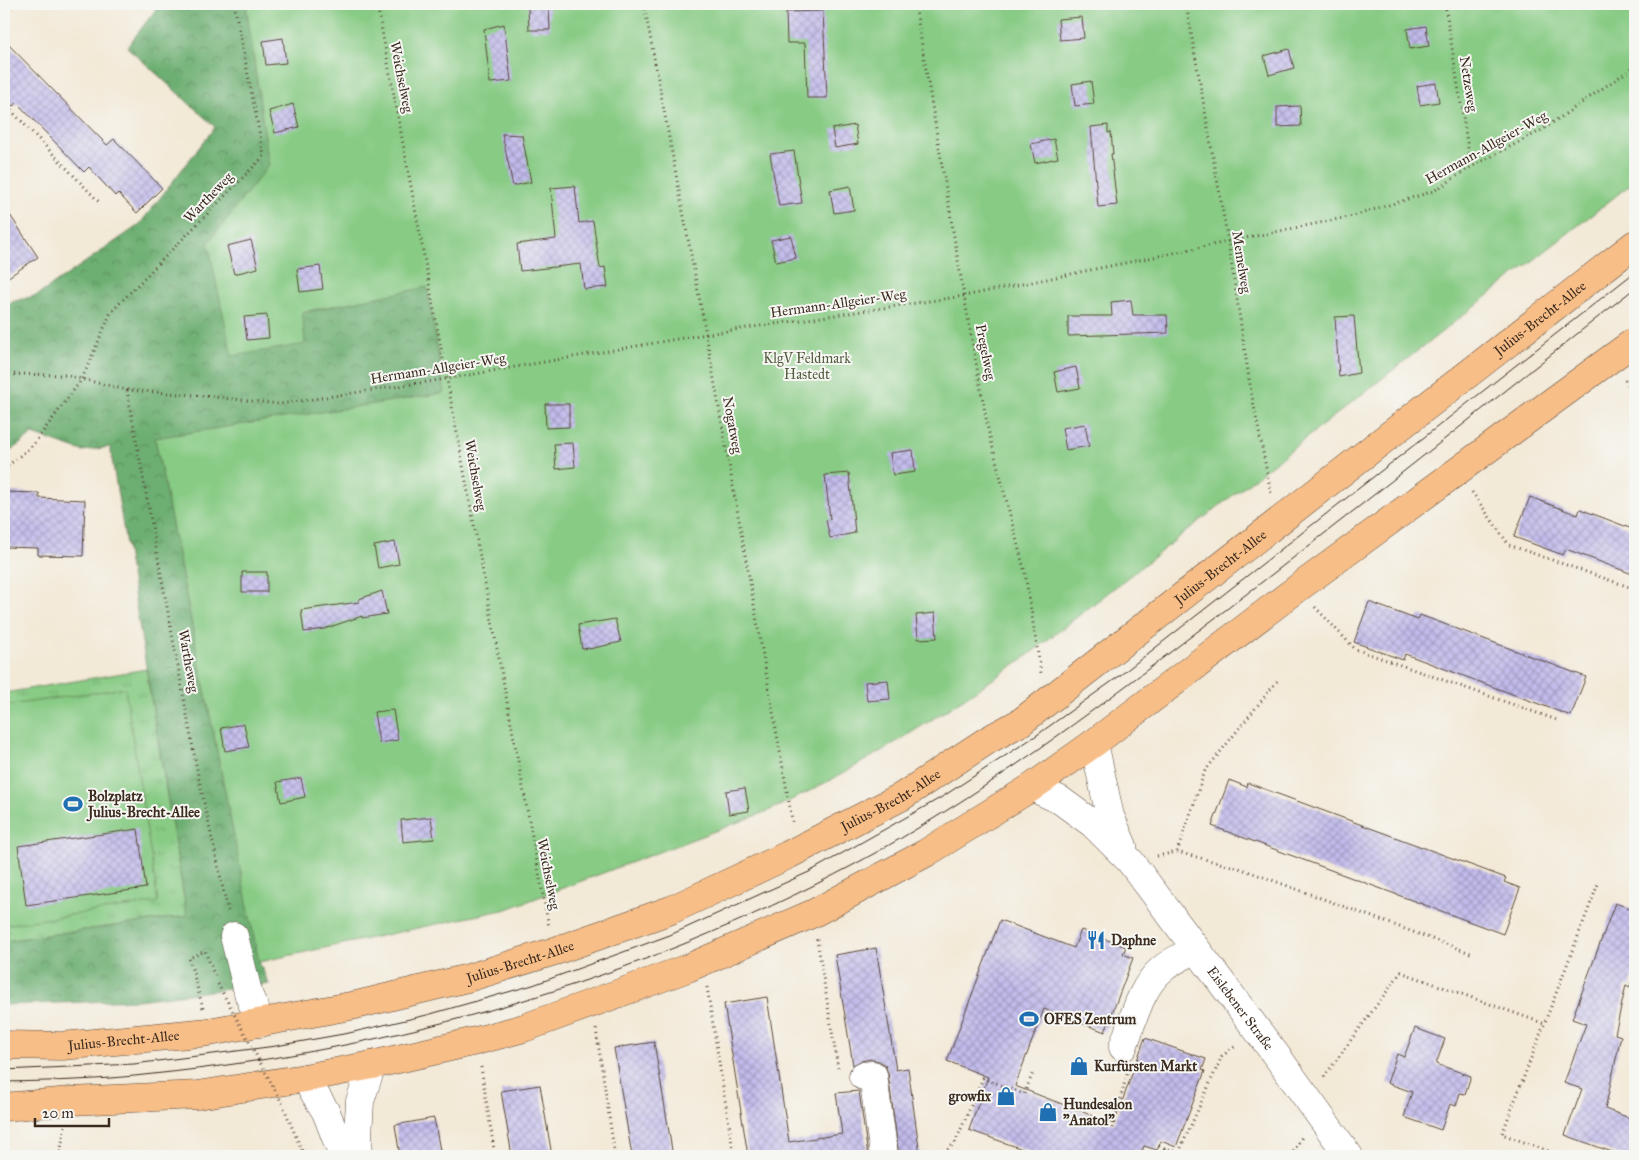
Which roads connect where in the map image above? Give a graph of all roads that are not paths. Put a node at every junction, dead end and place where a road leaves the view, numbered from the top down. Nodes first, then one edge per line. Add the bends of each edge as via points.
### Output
1 (1635, 244) edge
2 (1635, 341) edge
3 (1094, 743) junction
4 (1032, 787) junction
5 (1130, 861) junction
6 (234, 936) road end
7 (1196, 950) junction
8 (260, 1023) junction
9 (4, 1044) edge
10 (1123, 1047) road end
11 (372, 1065) junction
12 (863, 1076) road end
13 (305, 1078) junction
14 (4, 1107) edge
15 (343, 1156) edge
16 (359, 1156) edge
17 (884, 1156) edge
18 (1349, 1156) edge

1 - 8 main road, Julius-Brecht-Allee via 1021,722 901,797 797,851 671,910 555,951 468,978 356,1005
2 - 3 main road via 1298,588
3 - 4 main road
3 - 5 street, Eislebener Straße via 1110,816
4 - 5 street, Eislebener Straße via 1060,800 1093,824
4 - 11 main road via 926,853 814,913 703,962 524,1028
5 - 7 street, Eislebener Straße
6 - 8 street via 249,996
7 - 10 street via 1173,961 1148,985
7 - 18 street, Eislebener Straße
8 - 9 main road, Julius-Brecht-Allee via 210,1032 62,1046
11 - 13 main road
11 - 16 street via 360,1101
12 - 17 street via 873,1075
13 - 14 main road via 198,1094
13 - 15 street via 326,1112

